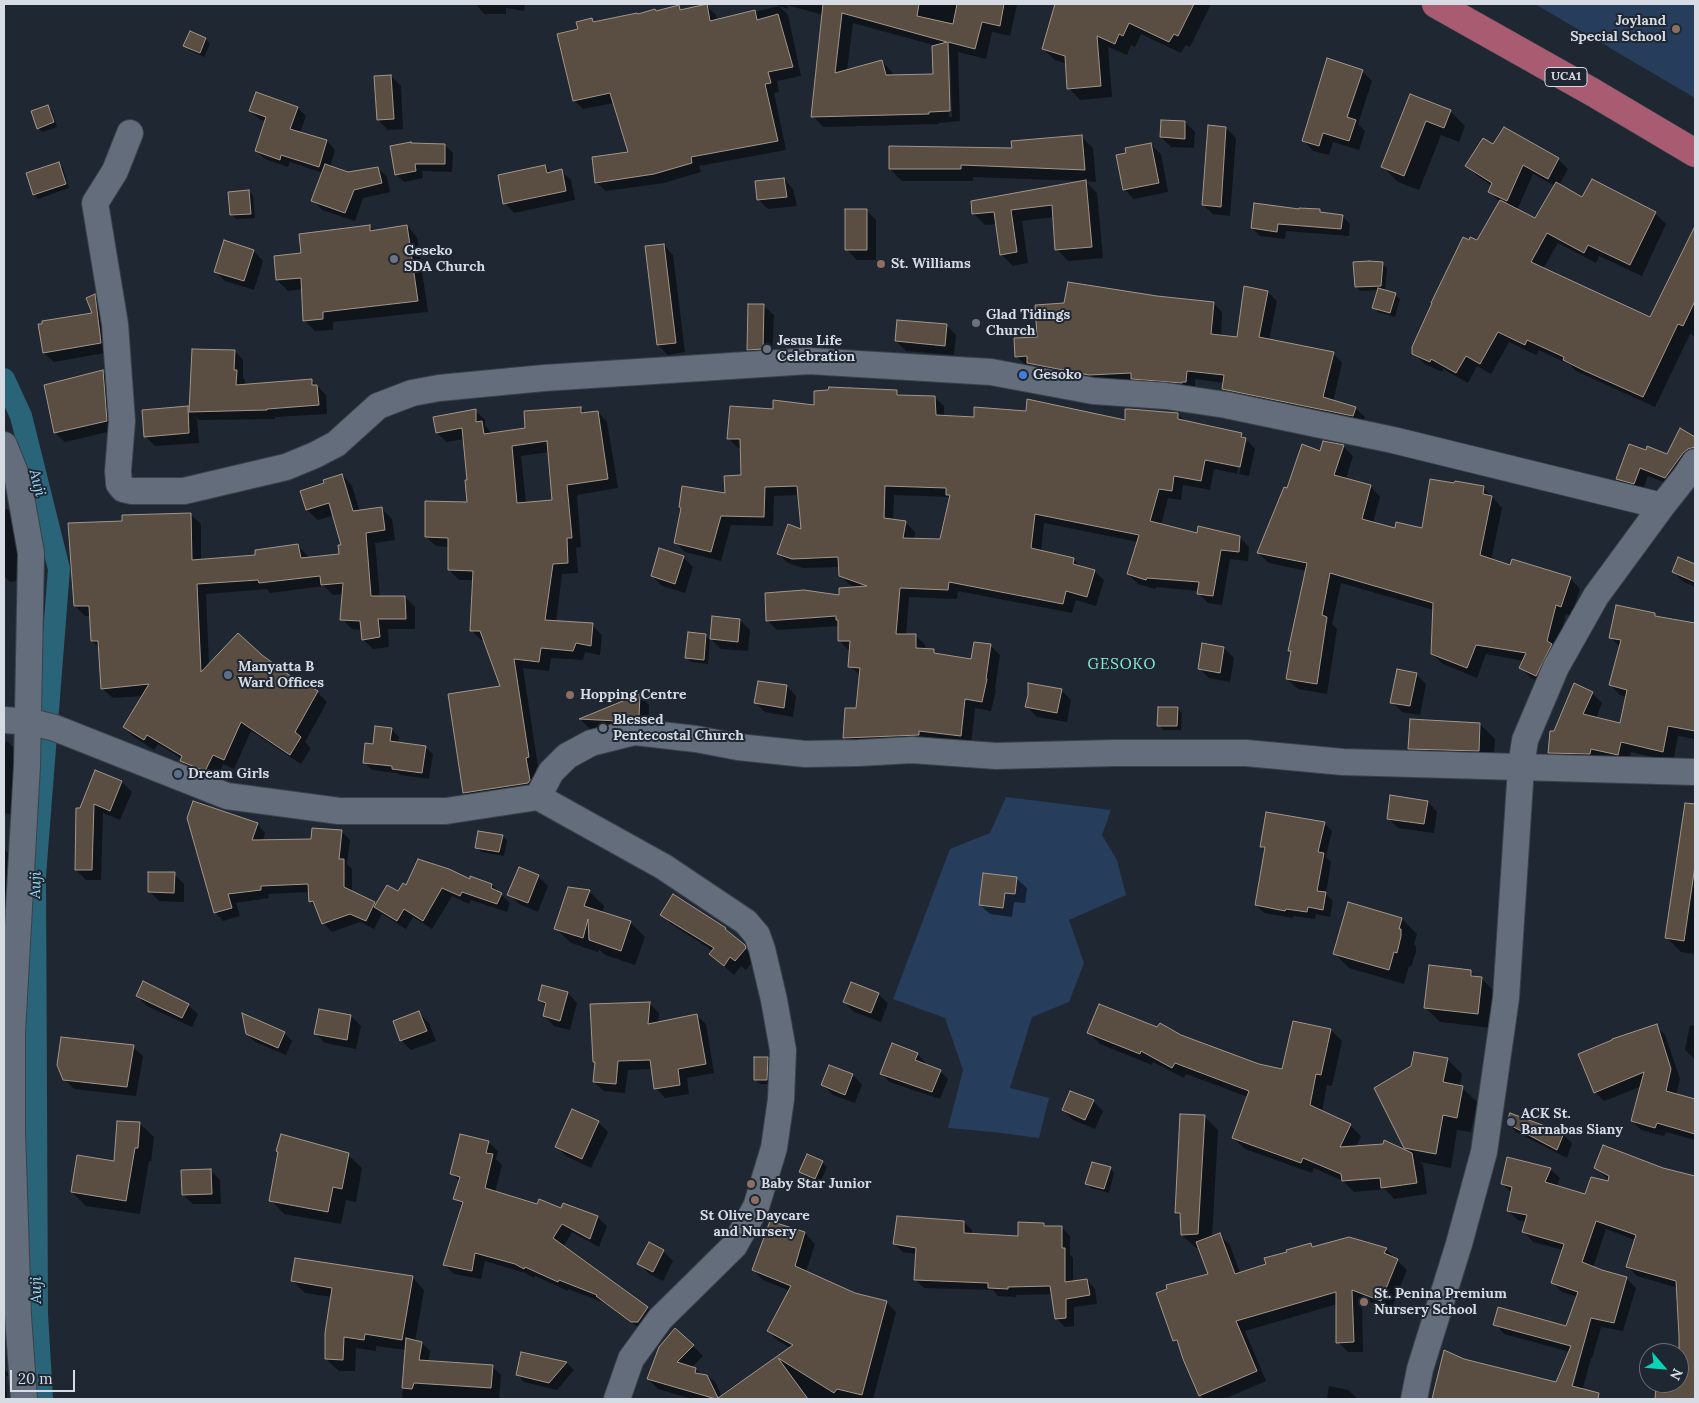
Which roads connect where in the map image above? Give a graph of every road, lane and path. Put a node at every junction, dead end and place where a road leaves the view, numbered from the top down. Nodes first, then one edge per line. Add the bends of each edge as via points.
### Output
1 (1436, 4) edge
2 (130, 133) dead end
3 (1695, 153) edge
4 (4, 445) edge
5 (1695, 462) edge
6 (1662, 506) junction
7 (29, 723) edge
8 (1521, 767) junction
9 (1695, 772) edge
10 (538, 797) junction
11 (24, 1399) edge
12 (617, 1399) edge
13 (1414, 1399) edge

1 - 3 main road, UCA1
2 - 6 street via 115,171 95,203 115,324 122,421 118,471 119,484 123,489 184,491 286,467 336,444 378,406 412,393 544,378 809,361 991,372 1093,391 1166,396 1226,406 1393,440
4 - 7 street via 18,480 31,553
5 - 6 street
6 - 8 street via 1596,596 1556,667 1525,740
7 - 10 street via 227,796 339,811 446,811
7 - 11 street via 12,1032 12,1131
8 - 9 street
8 - 10 street via 1343,762 1246,753 996,756 912,750 805,754 635,732 591,743 567,756 551,772
8 - 13 street via 1506,998 1484,1152
10 - 12 street via 664,867 746,922 757,935 762,949 783,1050 774,1148 756,1207 734,1246 660,1319 631,1359

